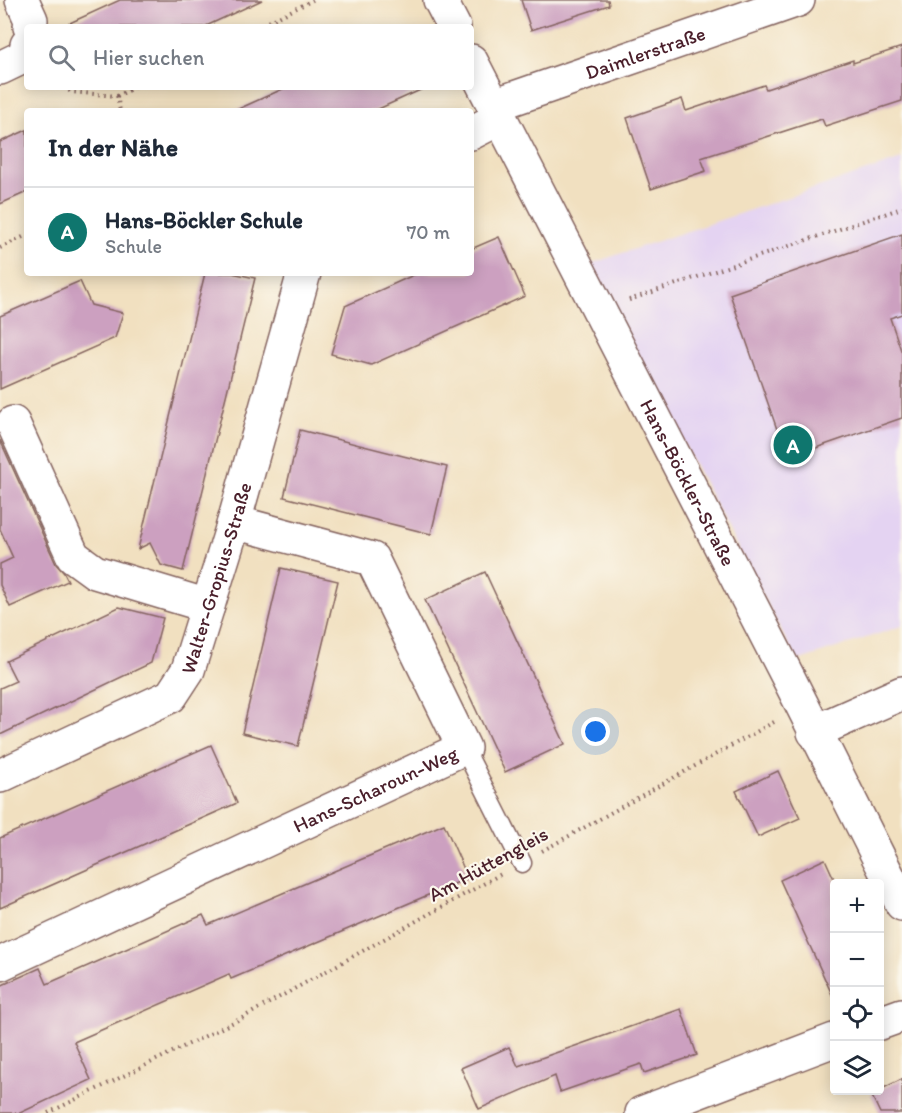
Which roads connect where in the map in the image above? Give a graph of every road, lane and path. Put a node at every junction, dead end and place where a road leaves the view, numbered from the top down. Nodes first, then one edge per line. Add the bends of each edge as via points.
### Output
1 (22, 0) edge
2 (313, 0) edge
3 (440, 0) edge
4 (798, 0) edge
5 (30, 24) edge
6 (264, 24) edge
7 (452, 24) edge
8 (24, 56) edge
9 (474, 67) edge
10 (0, 68) edge
11 (68, 90) edge
12 (130, 90) edge
13 (117, 96) junction
14 (119, 108) edge
15 (497, 112) junction
16 (474, 131) edge
17 (902, 208) edge
18 (24, 236) edge
19 (0, 248) edge
20 (303, 276) edge
21 (600, 310) junction
22 (13, 423) dead end
23 (234, 522) junction
24 (208, 606) junction
25 (902, 693) edge
26 (776, 721) dead end
27 (814, 732) junction
28 (464, 748) junction
29 (0, 776) edge
30 (522, 863) junction
31 (902, 904) edge
32 (0, 964) edge
33 (902, 1015) edge
34 (884, 1021) edge
35 (831, 1041) edge
36 (48, 1113) edge
37 (642, 1113) edge

1 - 5 street
2 - 6 path
3 - 7 street
4 - 15 street, Daimlerstraße
8 - 10 street
9 - 15 street, Hans-Böckler-Straße
11 - 13 path
12 - 13 path
13 - 14 path
15 - 16 street
15 - 21 street, Hans-Böckler-Straße
17 - 21 path
18 - 19 path
20 - 23 street, Walter-Gropius-Straße
21 - 27 street, Hans-Böckler-Straße
22 - 24 street via 73,556 95,572
23 - 24 street, Walter-Gropius-Straße
23 - 28 street, Hans-Scharoun-Weg via 372,559
24 - 29 street, Walter-Gropius-Straße via 188,670 171,696
25 - 27 street
26 - 30 path, Am Hüttengleis
27 - 31 street, Hans-Böckler-Straße
28 - 30 lane
28 - 32 street, Hans-Scharoun-Weg
30 - 36 path, Am Hüttengleis via 242,1018
33 - 34 street
35 - 37 street

